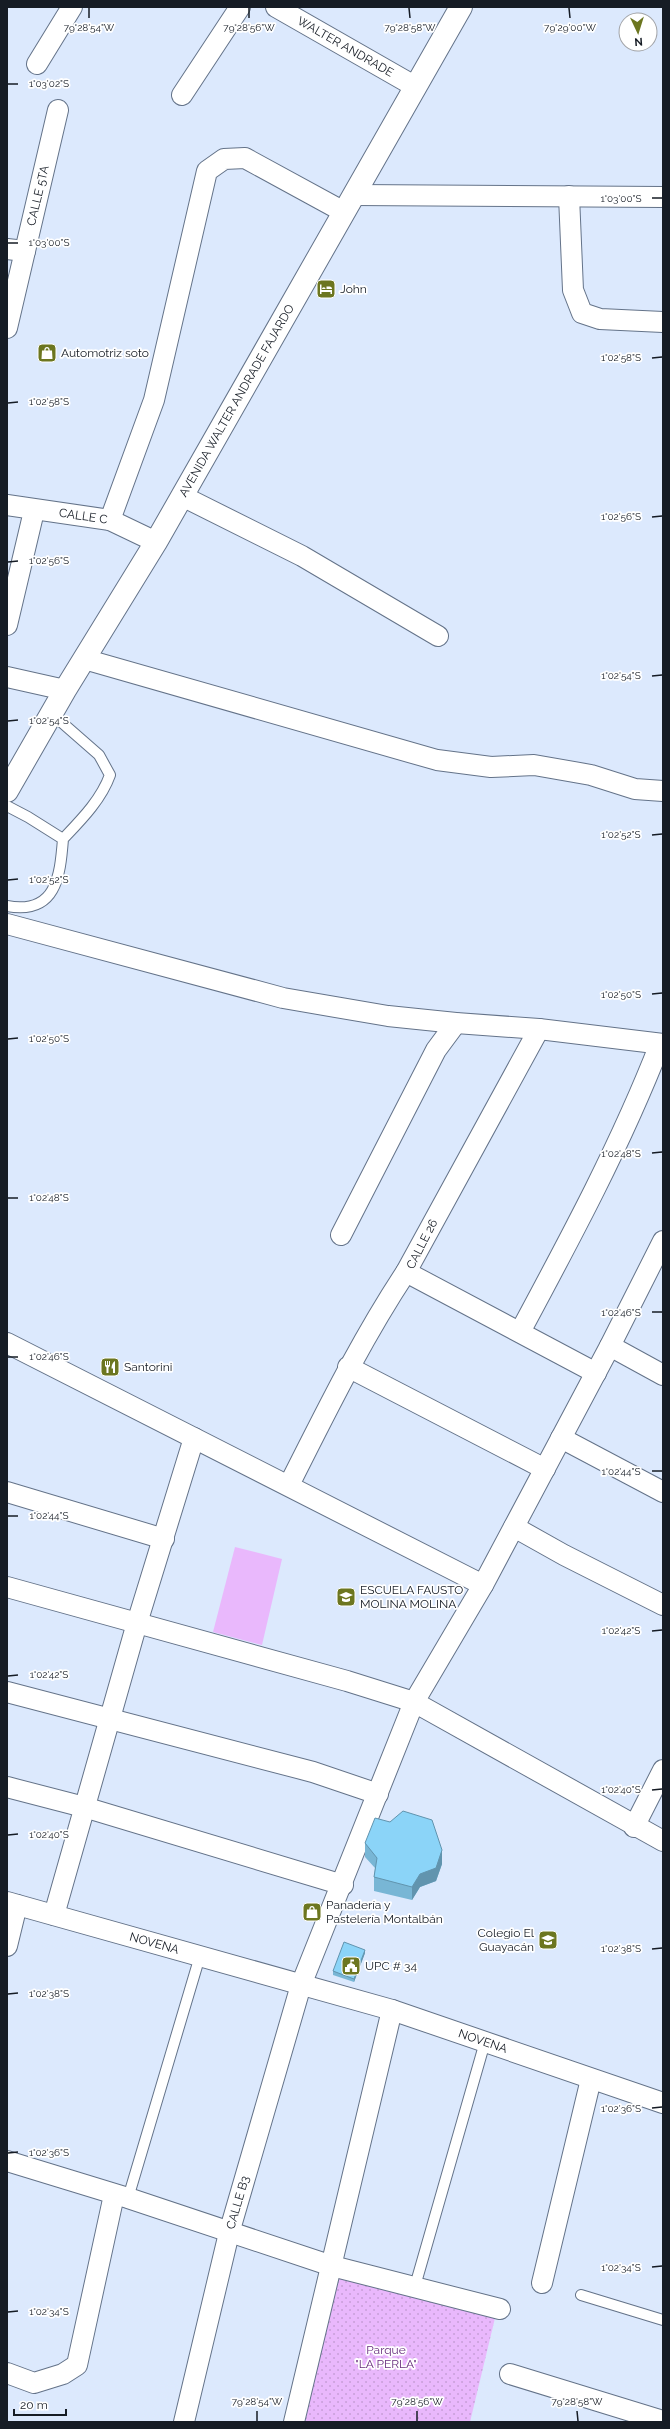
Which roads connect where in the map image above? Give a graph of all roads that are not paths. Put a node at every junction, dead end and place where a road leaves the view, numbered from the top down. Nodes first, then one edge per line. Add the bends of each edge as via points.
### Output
1 (72, 7) edge
2 (240, 7) edge
3 (276, 7) edge
4 (461, 7) edge
5 (37, 64) dead end
6 (416, 87) junction
7 (182, 95) dead end
8 (58, 110) dead end
9 (569, 196) junction
10 (663, 197) edge
11 (349, 204) junction
12 (16, 250) edge
13 (663, 322) edge
14 (7, 328) edge
15 (182, 496) junction
16 (7, 505) edge
17 (34, 510) junction
18 (110, 520) junction
19 (156, 542) junction
20 (7, 625) edge
21 (438, 636) dead end
22 (84, 659) junction
23 (7, 677) edge
24 (64, 690) junction
25 (51, 713) junction
26 (7, 791) edge
27 (663, 791) edge
28 (7, 806) edge
29 (62, 839) junction
30 (7, 906) edge
31 (7, 924) edge
32 (456, 1023) junction
33 (539, 1029) junction
34 (661, 1044) edge
35 (341, 1235) dead end
36 (663, 1241) edge
37 (406, 1272) junction
38 (520, 1332) junction
39 (7, 1343) edge
40 (610, 1346) junction
41 (348, 1367) junction
42 (596, 1373) junction
43 (663, 1375) edge
44 (194, 1438) junction
45 (562, 1438) junction
46 (545, 1469) junction
47 (289, 1485) junction
48 (7, 1492) edge
49 (663, 1492) edge
50 (514, 1527) junction
51 (164, 1539) junction
52 (483, 1585) junction
53 (7, 1587) edge
54 (663, 1605) edge
55 (137, 1623) junction
56 (7, 1692) edge
57 (414, 1702) junction
58 (110, 1721) junction
59 (663, 1770) edge
60 (7, 1787) edge
61 (378, 1794) junction
62 (84, 1807) junction
63 (634, 1827) junction
64 (663, 1841) edge
65 (343, 1884) junction
66 (12, 1904) edge
67 (54, 1915) junction
68 (7, 1946) edge
69 (200, 1956) junction
70 (301, 1985) junction
71 (392, 2010) junction
72 (486, 2042) junction
73 (591, 2079) junction
74 (663, 2103) edge
75 (7, 2161) edge
76 (121, 2196) junction
77 (229, 2233) junction
78 (332, 2266) junction
79 (542, 2283) dead end
80 (415, 2286) junction
81 (581, 2295) dead end
82 (500, 2309) dead end
83 (663, 2320) edge
84 (7, 2373) edge
85 (510, 2374) dead end
86 (663, 2421) edge
87 (184, 2422) edge
88 (294, 2422) edge

1 - 5 street
2 - 7 street
3 - 6 street, WALTER ANDRADE
4 - 6 main road, AVENIDA WALTER ANDRADE FAJARDO
6 - 11 main road, AVENIDA WALTER ANDRADE FAJARDO
8 - 12 street, CALLE 5TA
9 - 10 street
9 - 11 street
9 - 13 street via 573,290 582,313 600,319
11 - 15 main road, AVENIDA WALTER ANDRADE FAJARDO
11 - 18 street via 245,158 224,159 207,171 154,400
12 - 14 street, CALLE 5TA
15 - 19 main road, AVENIDA WALTER ANDRADE FAJARDO
15 - 21 street via 302,556
16 - 17 street, CALLE C
17 - 18 street, CALLE C
17 - 20 street
18 - 19 street, CALLE C
19 - 22 main road, AVENIDA WALTER ANDRADE FAJARDO
22 - 24 main road, AVENIDA WALTER ANDRADE FAJARDO
22 - 27 street via 437,760 491,767 534,765 591,775 635,789
23 - 24 street
24 - 25 main road, AVENIDA WALTER ANDRADE FAJARDO
25 - 26 main road, AVENIDA WALTER ANDRADE FAJARDO
25 - 29 lane via 99,756 110,775 105,788 83,818
28 - 29 lane
29 - 30 lane via 60,870 56,885 45,899 35,907
31 - 32 street via 283,998 388,1016
32 - 33 street
32 - 35 street via 436,1050
33 - 34 street
33 - 37 street, CALLE 26
34 - 38 street via 636,1106 598,1187
36 - 40 street
37 - 38 street, CALLE 26
37 - 41 street via 381,1309
38 - 42 street, CALLE 26
39 - 44 street
40 - 42 street
40 - 43 street
41 - 46 street
41 - 47 street
42 - 45 street
44 - 47 street
44 - 51 street
45 - 46 street
45 - 49 street
46 - 50 street
47 - 52 street
48 - 51 street
50 - 52 street
50 - 54 street
51 - 55 street
52 - 57 street
53 - 55 street
55 - 57 street
55 - 58 street
56 - 58 street
57 - 61 street
57 - 63 street
58 - 61 street via 313,1772
58 - 62 street
59 - 63 street
60 - 62 street
61 - 65 street
62 - 65 street
62 - 67 street
63 - 64 street
65 - 70 street
66 - 67 street, NOVENA
66 - 68 street
67 - 69 street, NOVENA
69 - 70 street, NOVENA
69 - 76 lane
70 - 71 street, NOVENA
70 - 77 street, CALLE B3
71 - 72 street, NOVENA
71 - 78 street
72 - 73 street, NOVENA
72 - 80 lane
73 - 74 street, NOVENA
73 - 79 street
75 - 76 street
76 - 77 street
76 - 84 street via 77,2365 63,2374 34,2383
77 - 78 street
77 - 87 street, CALLE B3
78 - 80 street
78 - 88 street
80 - 82 street
81 - 83 lane
85 - 86 street

